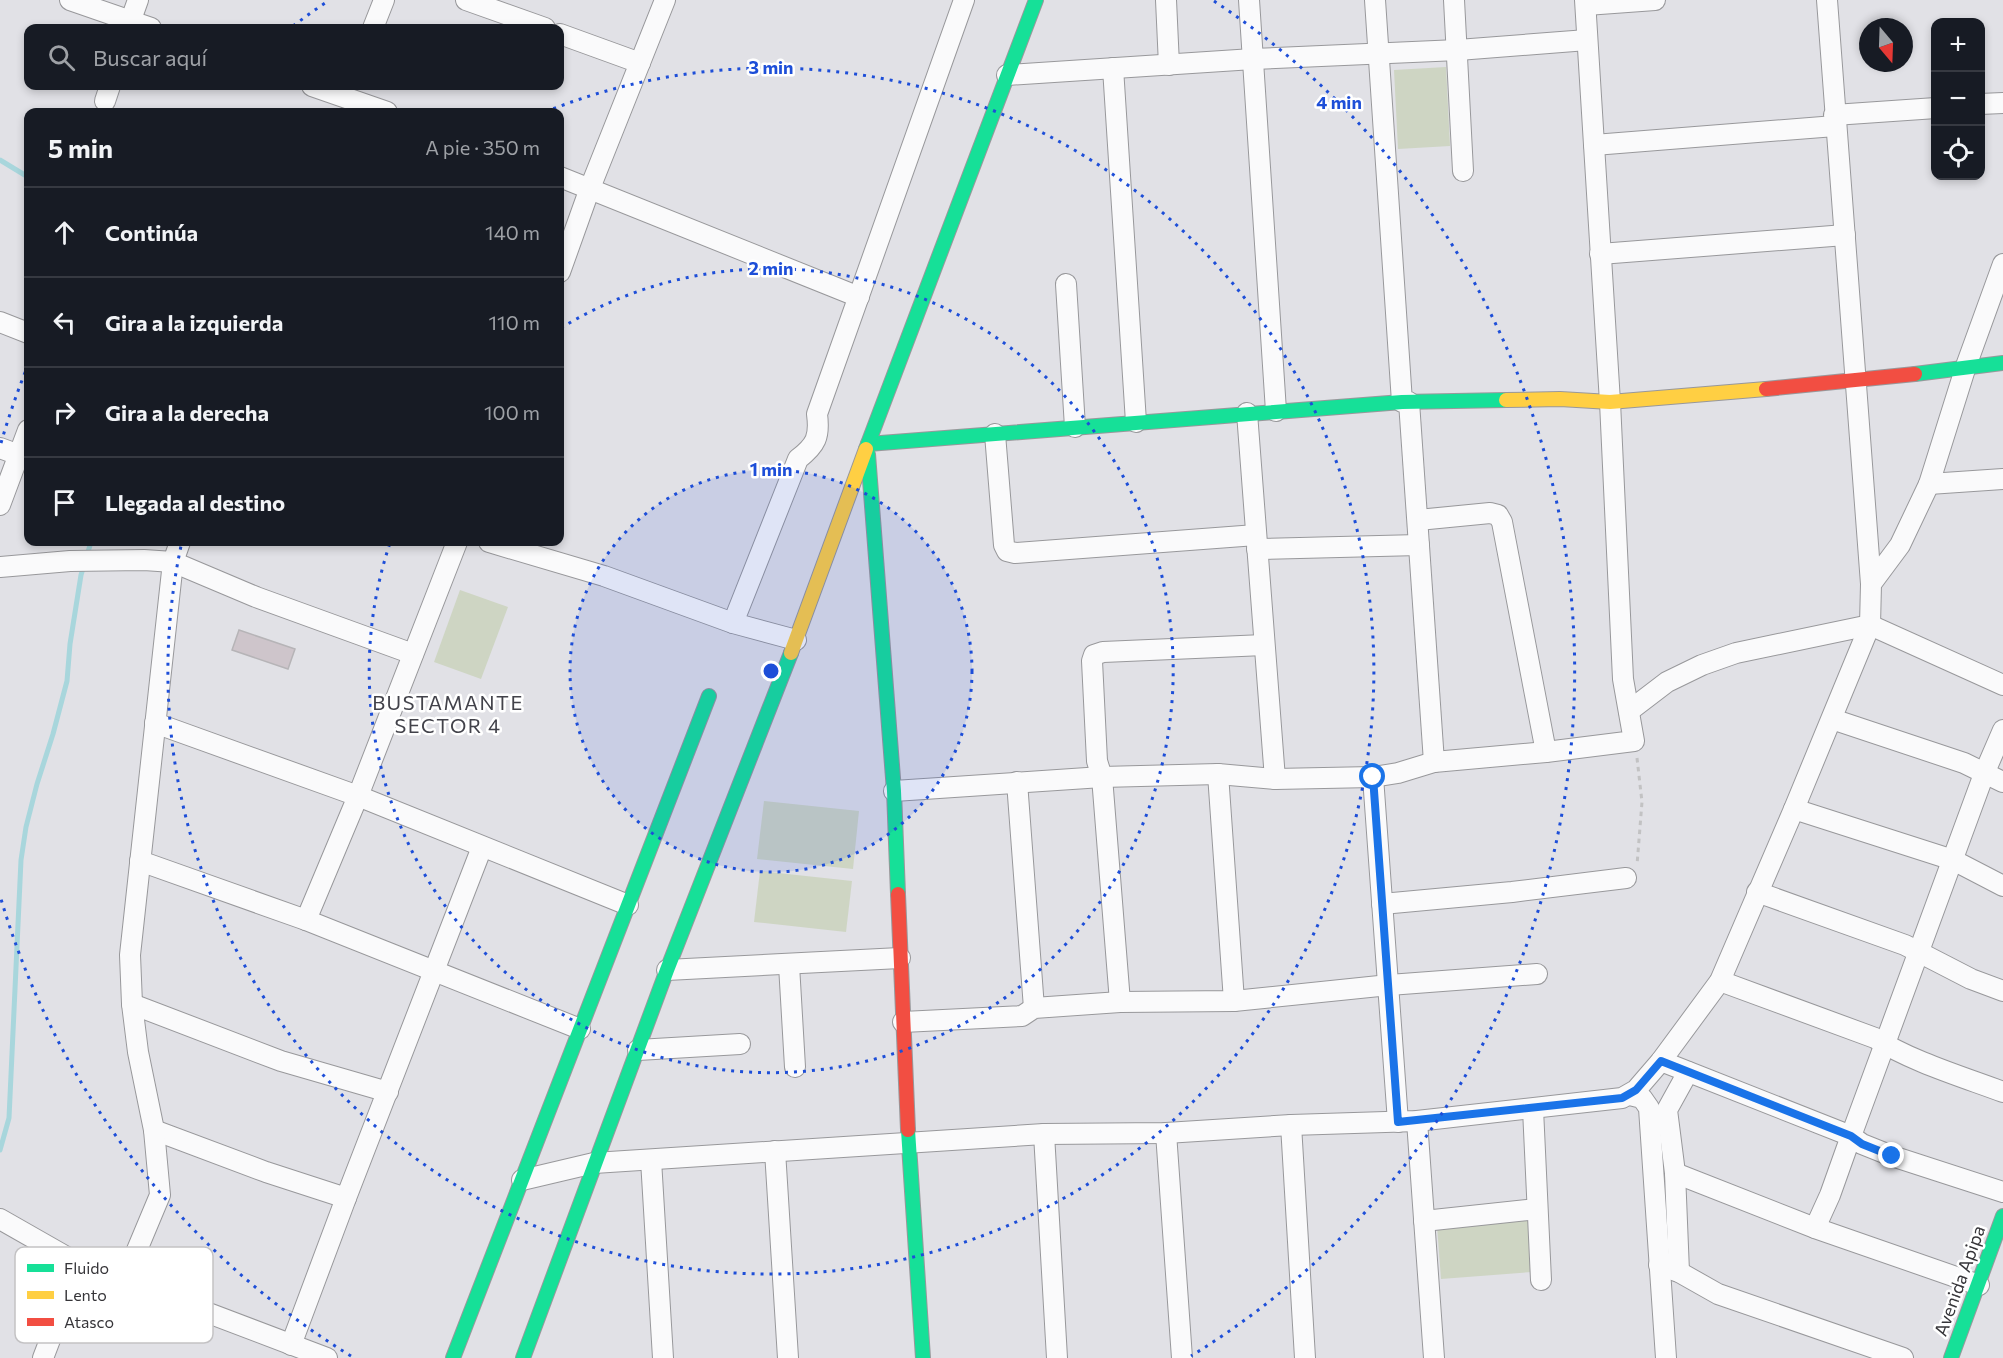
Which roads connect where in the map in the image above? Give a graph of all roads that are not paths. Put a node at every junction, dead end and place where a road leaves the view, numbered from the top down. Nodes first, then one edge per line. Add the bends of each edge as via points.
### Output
1 (70, 0) edge
2 (138, 0) edge
3 (384, 0) edge
4 (466, 0) edge
5 (664, 0) edge
6 (964, 0) edge
7 (1036, 0) edge
8 (1166, 0) edge
9 (1249, 0) edge
10 (1375, 0) edge
11 (1454, 0) edge
12 (1655, 0) edge
13 (1827, 0) edge
14 (1586, 3) edge
15 (127, 24) edge
16 (129, 24) edge
17 (375, 24) edge
18 (534, 24) edge
19 (564, 35) edge
20 (1587, 40) junction
21 (1458, 50) junction
22 (1379, 53) junction
23 (1253, 59) junction
24 (640, 63) junction
25 (1170, 65) junction
26 (1113, 68) junction
27 (1007, 75) junction
28 (323, 90) edge
29 (346, 98) edge
30 (2003, 103) edge
31 (1985, 104) edge
32 (375, 108) edge
33 (1931, 108) edge
34 (1835, 120) junction
35 (1594, 145) junction
36 (1463, 171) dead end
37 (564, 178) edge
38 (590, 188) junction
39 (1845, 235) junction
40 (1600, 254) junction
41 (564, 261) edge
42 (2003, 264) edge
43 (1066, 284) dead end
44 (859, 297) junction
45 (0, 322) edge
46 (24, 331) edge
47 (2003, 363) edge
48 (1966, 366) junction
49 (1856, 381) junction
50 (1406, 402) junction
51 (1610, 402) junction
52 (1276, 411) junction
53 (1247, 413) junction
54 (1136, 422) junction
55 (1075, 427) junction
56 (995, 435) junction
57 (24, 441) edge
58 (868, 444) junction
59 (0, 448) edge
60 (19, 455) junction
61 (2003, 479) edge
62 (1929, 484) junction
63 (0, 504) edge
64 (1418, 520) junction
65 (1256, 542) junction
66 (1419, 545) junction
67 (179, 546) edge
68 (455, 546) edge
69 (503, 546) edge
70 (173, 562) junction
71 (0, 567) edge
72 (1871, 584) junction
73 (733, 623) junction
74 (1870, 625) junction
75 (796, 639) junction
76 (1264, 645) junction
77 (413, 654) junction
78 (2003, 686) edge
79 (709, 696) dead end
80 (1629, 711) junction
81 (1832, 718) junction
82 (155, 723) junction
83 (2003, 730) edge
84 (1546, 752) junction
85 (1434, 762) junction
86 (1218, 774) junction
87 (1984, 774) junction
88 (1102, 777) junction
89 (1373, 777) junction
90 (1275, 779) junction
91 (1017, 782) junction
92 (2003, 782) edge
93 (894, 791) junction
94 (358, 796) junction
95 (1794, 808) junction
96 (482, 848) junction
97 (1953, 860) junction
98 (140, 861) junction
99 (1626, 878) road end
100 (2003, 886) edge
101 (1757, 892) junction
102 (1382, 904) junction
103 (628, 905) junction
104 (306, 920) junction
105 (1918, 953) junction
106 (900, 958) junction
107 (789, 964) junction
108 (667, 970) junction
109 (434, 972) junction
110 (1538, 974) dead end
111 (1720, 981) junction
112 (1389, 985) junction
113 (2003, 991) edge
114 (1234, 1001) junction
115 (1120, 1002) junction
116 (132, 1004) junction
117 (1034, 1008) junction
118 (903, 1022) junction
119 (580, 1029) junction
120 (740, 1044) dead end
121 (1884, 1044) junction
122 (638, 1050) junction
123 (1661, 1061) junction
124 (795, 1067) dead end
125 (1688, 1072) junction
126 (388, 1092) junction
127 (2003, 1092) edge
128 (1630, 1095) junction
129 (1533, 1108) junction
130 (1408, 1122) junction
131 (1291, 1125) junction
132 (154, 1130) junction
133 (1166, 1133) junction
134 (1044, 1134) junction
135 (1851, 1136) junction
136 (909, 1143) junction
137 (775, 1151) junction
138 (651, 1160) junction
139 (594, 1163) junction
140 (1675, 1173) junction
141 (522, 1180) junction
142 (2003, 1192) edge
143 (346, 1198) junction
144 (1537, 1209) junction
145 (2003, 1216) edge
146 (0, 1219) edge
147 (1424, 1221) junction
148 (1815, 1228) junction
149 (49, 1247) edge
150 (138, 1247) edge
151 (1659, 1266) junction
152 (1679, 1272) junction
153 (1541, 1280) dead end
154 (1979, 1285) junction
155 (213, 1315) edge
156 (49, 1343) edge
157 (291, 1345) junction
158 (43, 1358) edge
159 (327, 1358) edge
160 (453, 1358) edge
161 (523, 1358) edge
162 (663, 1358) edge
163 (788, 1358) edge
164 (923, 1358) edge
165 (1057, 1358) edge
166 (1182, 1358) edge
167 (1305, 1358) edge
168 (1434, 1358) edge
169 (1666, 1358) edge
170 (1903, 1358) edge
171 (1951, 1358) edge

1 - 15 street
2 - 16 street
3 - 17 street
4 - 18 street
5 - 24 street
6 - 44 street
7 - 27 street
8 - 25 street
9 - 23 street
10 - 22 street
11 - 21 street
12 - 14 street
13 - 34 street
14 - 20 street
19 - 24 street
20 - 21 street
20 - 35 street
21 - 22 street
21 - 36 street
22 - 23 street
22 - 50 street
23 - 25 street
23 - 52 street
24 - 38 street
25 - 26 street
26 - 27 street
26 - 54 street
27 - 58 street
28 - 29 street
29 - 32 street
30 - 31 street
33 - 34 street
34 - 35 street
34 - 39 street
35 - 40 street
37 - 38 street
38 - 41 street
38 - 44 street
39 - 40 street
39 - 49 street
40 - 51 street
42 - 48 street
43 - 55 street
44 - 73 street via 817,414 817,439 798,459
45 - 46 street
47 - 48 street
48 - 49 street
48 - 62 street
49 - 51 street
49 - 72 street
50 - 51 street
50 - 52 street
50 - 64 street
51 - 80 street via 1623,679
52 - 53 street
53 - 54 street
53 - 65 street
54 - 55 street
55 - 56 street
56 - 58 street
56 - 65 street via 1007,551
57 - 60 street
58 - 75 street
58 - 93 street
59 - 60 street
60 - 63 street
61 - 62 street
62 - 72 street via 1900,545
64 - 66 street
64 - 84 street via 1490,513 1498,515 1502,522
65 - 66 street
65 - 76 street
66 - 85 street
67 - 70 street
68 - 77 street
69 - 73 street via 604,576
70 - 71 street via 70,561
70 - 77 street via 255,597
70 - 82 street
72 - 74 street
73 - 75 street
74 - 78 street
74 - 80 street via 1736,653 1702,665 1667,682
74 - 81 street
75 - 108 street
76 - 88 street via 1094,655 1097,761
76 - 90 street
77 - 94 street
79 - 103 street
80 - 84 street via 1634,741
81 - 87 street via 1964,763
81 - 95 street
82 - 94 street
82 - 98 street
83 - 87 street
84 - 85 street
85 - 89 street
86 - 88 street
86 - 90 street
86 - 114 street
87 - 92 street
87 - 97 street
88 - 91 street
88 - 115 street
89 - 90 street
89 - 102 street
91 - 93 street
91 - 117 street
93 - 106 street
94 - 96 street
94 - 104 street
95 - 97 street
95 - 101 street
96 - 103 street
96 - 109 street
97 - 100 street
97 - 105 street
98 - 104 street
98 - 116 street via 130,955
99 - 102 street
101 - 105 street
101 - 111 street
102 - 112 street
103 - 119 street
104 - 109 street
105 - 113 street
105 - 121 street
106 - 107 street
106 - 118 street
107 - 108 street
107 - 124 street
108 - 122 street
109 - 119 street
109 - 126 street
110 - 112 street
111 - 121 street
111 - 123 street
112 - 114 street
112 - 130 street
114 - 115 street
115 - 117 street
116 - 126 street via 281,1061
116 - 132 street
117 - 118 street via 1022,1016
118 - 136 street
119 - 141 street
120 - 122 street
121 - 127 street
121 - 135 street
122 - 139 street
123 - 125 street
123 - 128 street
125 - 135 street
125 - 140 street via 1667,1110
126 - 143 street
128 - 129 street
128 - 151 street via 1642,1098 1649,1108
129 - 130 street
129 - 144 street
130 - 131 street
130 - 147 street
131 - 133 street
131 - 167 street
132 - 143 street
132 - 150 street via 160,1195
133 - 134 street
133 - 166 street
134 - 136 street
134 - 165 street
135 - 142 street via 1892,1156
135 - 148 street
136 - 137 street
136 - 164 street
137 - 138 street
137 - 163 street
138 - 139 street
138 - 162 street
139 - 141 street
139 - 161 street
140 - 148 street
140 - 152 street
141 - 160 street
143 - 157 street
144 - 147 street
144 - 153 street
145 - 154 street, Avenida Apipa
146 - 149 street
147 - 168 street
148 - 154 street
151 - 152 street
151 - 169 street
152 - 170 street via 1718,1294
154 - 171 street, Avenida Apipa
155 - 157 street
156 - 158 street
157 - 159 street

